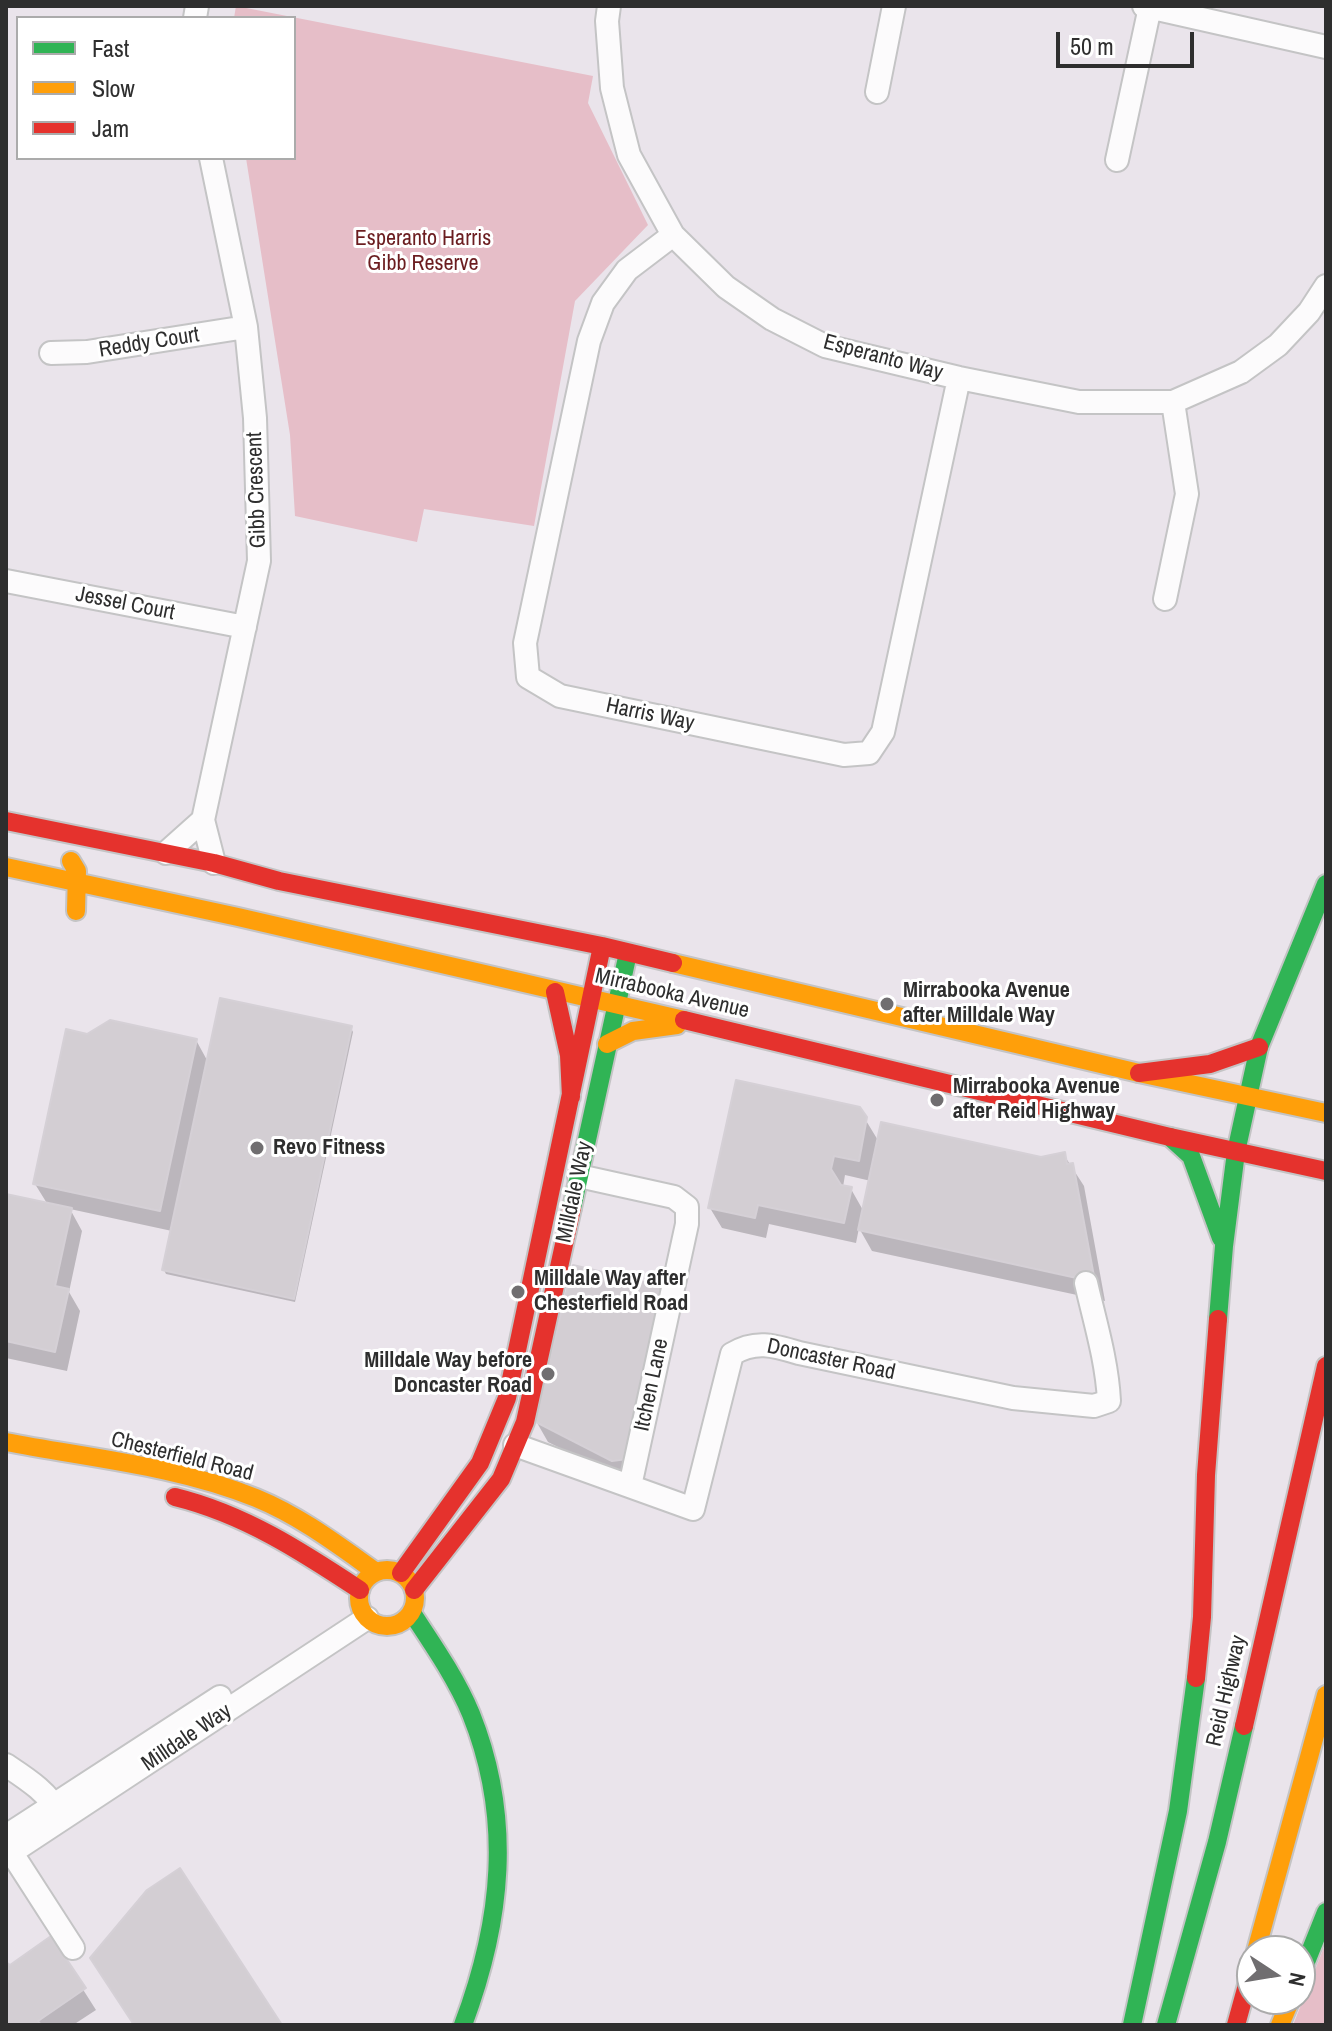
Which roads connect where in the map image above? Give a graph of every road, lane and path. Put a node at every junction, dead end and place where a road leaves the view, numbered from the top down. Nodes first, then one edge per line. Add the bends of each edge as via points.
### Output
1 (609, 6) edge
2 (894, 6) edge
3 (1147, 7) edge
4 (1326, 47) edge
5 (877, 92) dead end
6 (211, 160) edge
7 (1117, 160) dead end
8 (673, 235) junction
9 (1326, 286) edge
10 (246, 327) junction
11 (51, 353) dead end
12 (959, 378) junction
13 (1173, 402) junction
14 (6, 581) edge
15 (1165, 599) dead end
16 (245, 627) junction
17 (203, 820) junction
18 (6, 821) edge
19 (6, 835) edge
20 (166, 853) junction
21 (214, 863) junction
22 (6, 867) edge
23 (279, 881) junction
24 (78, 882) junction
25 (1326, 884) edge
26 (76, 911) dead end
27 (238, 917) junction
28 (602, 946) junction
29 (628, 953) junction
30 (555, 992) junction
31 (591, 1000) junction
32 (616, 1004) junction
33 (864, 1008) junction
34 (702, 1024) junction
35 (607, 1044) junction
36 (1259, 1047) junction
37 (1139, 1073) junction
38 (980, 1074) junction
39 (571, 1097) junction
40 (1247, 1097) junction
41 (1326, 1113) edge
42 (1170, 1137) junction
43 (1236, 1152) junction
44 (1326, 1171) edge
45 (579, 1176) junction
46 (1224, 1246) junction
47 (1086, 1283) dead end
48 (1326, 1366) edge
49 (6, 1442) edge
50 (515, 1445) junction
51 (6, 1459) edge
52 (28, 1465) dead end
53 (630, 1486) junction
54 (161, 1494) dead end
55 (376, 1572) junction
56 (401, 1573) junction
57 (414, 1590) junction
58 (362, 1603) junction
59 (412, 1613) junction
60 (1326, 1695) edge
61 (481, 1744) junction
62 (462, 1747) dead end
63 (6, 1765) edge
64 (475, 1796) dead end
65 (59, 1812) junction
66 (7, 1847) edge
67 (1326, 1912) edge
68 (1260, 1935) edge
69 (1316, 1937) edge
70 (73, 1948) dead end
71 (443, 2024) edge
72 (463, 2025) edge
73 (1132, 2025) edge
74 (1166, 2025) edge

1 - 8 street, Esperanto Way via 612,88 629,155
2 - 5 street
3 - 4 street
3 - 7 street
6 - 10 street, Gibb Crescent
8 - 12 street, Esperanto Way via 726,287 785,326 825,346
8 - 12 street, Harris Way via 627,270 603,303 589,341 525,643 528,677 560,696 844,755 869,753 883,732
9 - 13 street, Esperanto Way via 1278,345 1241,372
10 - 11 street, Reddy Court
10 - 16 street, Gibb Crescent via 259,561
12 - 13 street, Esperanto Way via 1079,402
13 - 15 street via 1187,494
14 - 16 street, Jessel Court
16 - 17 street, Gibb Crescent
17 - 20 street
17 - 21 street, Gibb Crescent
18 - 20 main road, Mirrabooka Avenue
19 - 24 main road via 60,848 77,871
20 - 21 main road, Mirrabooka Avenue
21 - 23 main road, Mirrabooka Avenue
22 - 24 main road, Mirrabooka Avenue
23 - 27 main road via 252,895
23 - 28 main road, Mirrabooka Avenue
24 - 26 main road
24 - 27 main road, Mirrabooka Avenue
25 - 36 main road
27 - 30 main road, Mirrabooka Avenue
28 - 29 main road, Mirrabooka Avenue
28 - 31 main road, Milldale Way
29 - 32 main road, Milldale Way
29 - 33 main road, Mirrabooka Avenue
30 - 31 main road, Mirrabooka Avenue
30 - 39 main road via 569,1055
31 - 32 main road, Mirrabooka Avenue
31 - 39 main road, Milldale Way
32 - 34 main road, Mirrabooka Avenue
32 - 35 main road, Milldale Way
33 - 37 main road, Mirrabooka Avenue
33 - 38 main road via 977,1049
34 - 35 main road via 635,1031
34 - 38 main road, Mirrabooka Avenue
35 - 45 main road, Milldale Way
36 - 37 main road via 1210,1064
36 - 40 main road
37 - 40 main road, Mirrabooka Avenue
38 - 42 main road, Mirrabooka Avenue
39 - 56 main road, Milldale Way via 507,1398 480,1463
40 - 41 main road, Mirrabooka Avenue
40 - 43 main road
42 - 43 main road, Mirrabooka Avenue
42 - 46 main road via 1191,1156
43 - 44 main road, Mirrabooka Avenue
43 - 46 main road
45 - 50 main road, Milldale Way via 525,1422
45 - 53 street, Itchen Lane via 674,1197 687,1207
46 - 73 main road via 1192,1720
47 - 53 street, Doncaster Road via 1103,1348 1109,1401 1094,1406 1013,1398 768,1343 745,1346 732,1354 693,1509
48 - 74 main road, Reid Highway via 1217,1842
49 - 55 main road, Chesterfield Road via 241,1492 313,1528
50 - 53 street, Doncaster Road
50 - 57 main road, Milldale Way via 501,1479
51 - 52 main road
54 - 58 main road, Chesterfield Road via 263,1527
55 - 56 main road
55 - 58 main road via 366,1579
56 - 57 main road
57 - 59 main road
58 - 59 main road via 375,1624 398,1631
58 - 65 street, Milldale Way
59 - 61 main road via 446,1666
60 - 68 main road
61 - 62 main road
61 - 72 main road via 496,1812 498,1895 485,1965
63 - 65 street via 41,1789
64 - 71 main road via 483,1850 479,1911 464,1976
65 - 66 street, Milldale Way
66 - 70 street
67 - 69 main road

